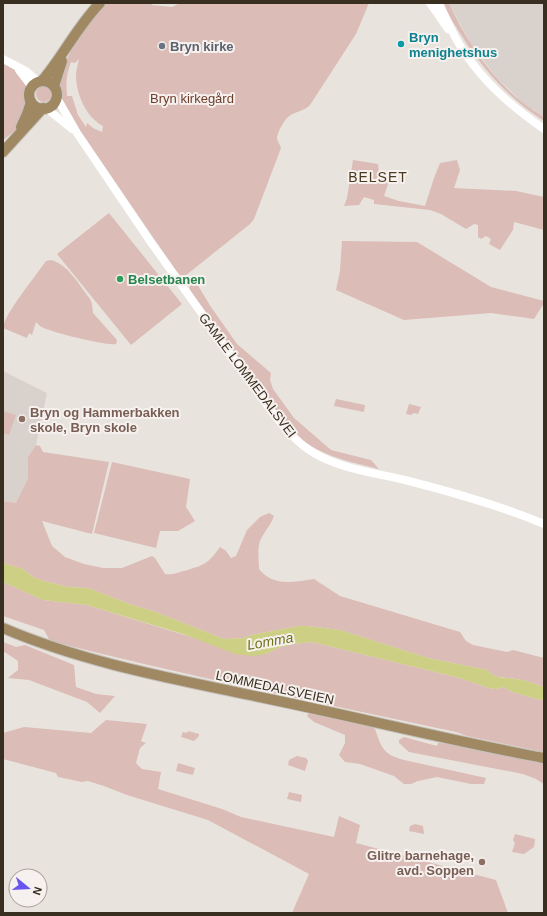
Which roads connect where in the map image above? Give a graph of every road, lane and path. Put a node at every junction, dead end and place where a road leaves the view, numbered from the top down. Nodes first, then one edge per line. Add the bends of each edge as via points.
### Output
1 (100, 3) edge
2 (430, 3) edge
3 (438, 3) edge
4 (457, 41) junction
5 (66, 49) junction
6 (3, 59) edge
7 (38, 83) junction
8 (54, 86) junction
9 (57, 98) junction
10 (31, 102) junction
11 (44, 108) junction
12 (544, 128) edge
13 (77, 133) junction
14 (13, 140) junction
15 (3, 152) edge
16 (544, 524) edge
17 (3, 628) edge
18 (544, 758) edge

1 - 5 main road via 89,14
2 - 4 street
3 - 4 street
4 - 12 street via 474,66 501,96
5 - 7 main road
5 - 8 main road
6 - 7 street via 26,71
7 - 8 main road via 50,83
7 - 10 main road via 30,93
8 - 9 main road
9 - 11 main road via 53,105
9 - 13 street, GAMLE LOMMEDALSVEI
10 - 11 main road via 37,107
10 - 14 main road via 24,122
11 - 13 street, GAMLE LOMMEDALSVEI
11 - 14 main road
13 - 16 street, GAMLE LOMMEDALSVEI via 234,359 275,416 299,442 330,460 482,502
14 - 15 main road
17 - 18 main road, LOMMEDALSVEIEN via 102,661

